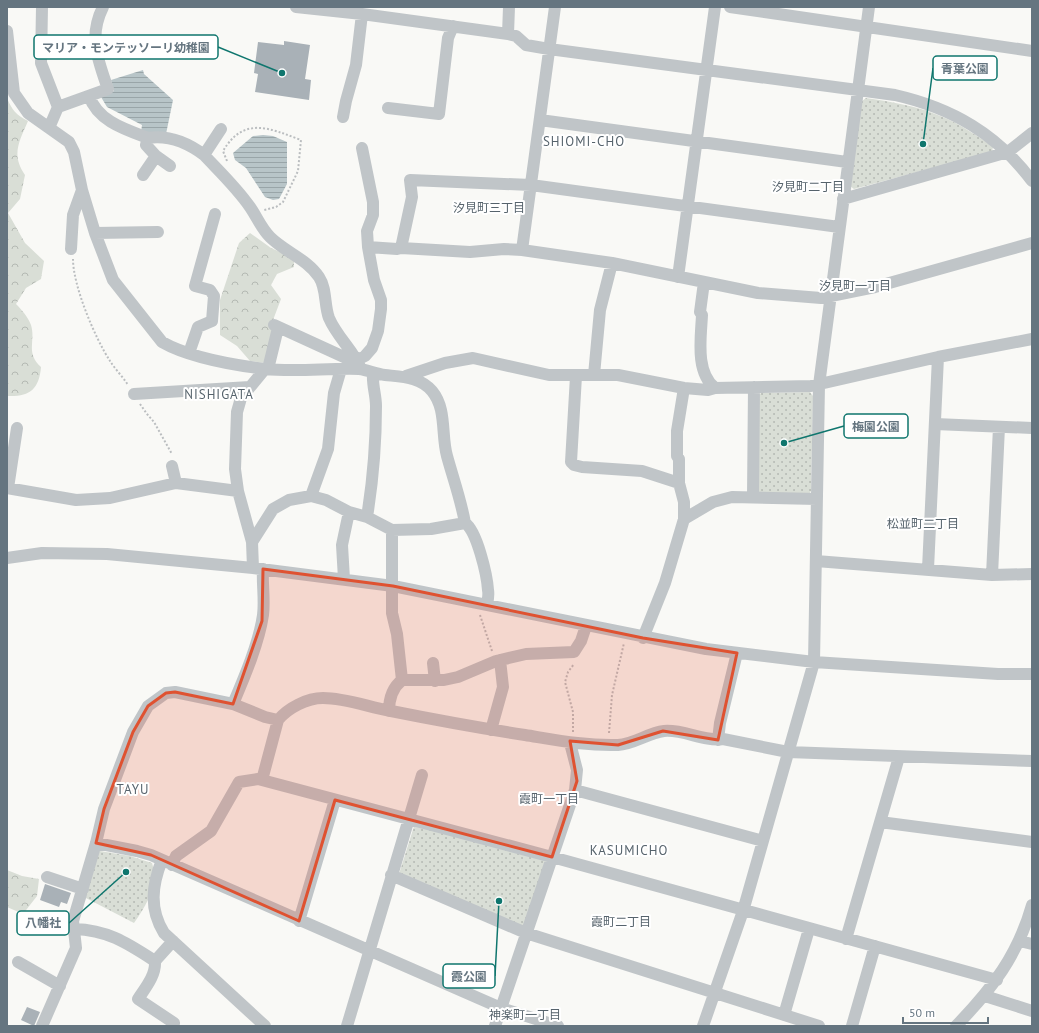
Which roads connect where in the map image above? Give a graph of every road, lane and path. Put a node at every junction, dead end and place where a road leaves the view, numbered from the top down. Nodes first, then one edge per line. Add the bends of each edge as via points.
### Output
1 (42, 7) edge
2 (103, 7) edge
3 (299, 7) edge
4 (509, 7) edge
5 (555, 7) edge
6 (715, 7) edge
7 (730, 7) edge
8 (869, 7) edge
9 (362, 14) junction
10 (453, 26) junction
11 (866, 26) junction
12 (7, 31) edge
13 (508, 34) junction
14 (549, 49) junction
15 (1032, 51) edge
16 (706, 70) junction
17 (857, 91) junction
18 (89, 96) junction
19 (58, 107) junction
20 (388, 108) dead end
21 (343, 117) dead end
22 (540, 120) junction
23 (49, 128) junction
24 (221, 129) dead end
25 (1032, 134) edge
26 (148, 138) junction
27 (697, 141) junction
28 (362, 148) dead end
29 (1008, 152) junction
30 (204, 155) junction
31 (156, 156) junction
32 (228, 162) dead end
33 (847, 162) junction
34 (170, 166) dead end
35 (144, 175) dead end
36 (1032, 181) edge
37 (531, 185) junction
38 (82, 190) junction
39 (843, 199) junction
40 (262, 206) dead end
41 (688, 207) junction
42 (265, 209) junction
43 (215, 214) dead end
44 (257, 221) junction
45 (839, 227) junction
46 (158, 232) dead end
47 (95, 233) junction
48 (1032, 243) edge
49 (368, 247) junction
50 (401, 248) junction
51 (71, 249) joint
52 (522, 250) junction
53 (612, 263) junction
54 (678, 277) junction
55 (704, 282) junction
56 (830, 298) junction
57 (1032, 339) edge
58 (189, 354) junction
59 (938, 357) junction
60 (359, 364) junction
61 (266, 369) junction
62 (341, 370) junction
63 (373, 373) junction
64 (594, 375) junction
65 (406, 376) junction
66 (576, 376) junction
67 (819, 385) junction
68 (250, 386) junction
69 (754, 387) junction
70 (684, 388) junction
71 (714, 388) junction
72 (134, 394) junction
73 (935, 424) junction
74 (999, 426) junction
75 (17, 428) dead end
76 (1032, 428) edge
77 (172, 466) joint
78 (176, 483) junction
79 (679, 483) junction
80 (7, 488) edge
81 (238, 491) junction
82 (311, 496) junction
83 (752, 496) junction
84 (817, 499) junction
85 (349, 512) junction
86 (367, 517) junction
87 (684, 518) junction
88 (464, 523) junction
89 (392, 530) junction
90 (252, 542) junction
91 (7, 558) edge
92 (816, 561) junction
93 (258, 568) junction
94 (928, 569) junction
95 (992, 574) junction
96 (1032, 574) edge
97 (344, 579) junction
98 (393, 586) junction
99 (484, 605) junction
100 (586, 626) junction
101 (626, 634) junction
102 (643, 638) junction
103 (574, 652) junction
104 (737, 653) junction
105 (498, 661) junction
106 (814, 662) junction
107 (433, 663) dead end
108 (1032, 674) edge
109 (402, 680) junction
110 (435, 681) junction
111 (233, 704) junction
112 (389, 711) junction
113 (278, 720) junction
114 (491, 730) junction
115 (718, 740) junction
116 (572, 743) junction
117 (609, 745) junction
118 (788, 752) junction
119 (899, 757) junction
120 (1032, 761) edge
121 (422, 775) dead end
122 (262, 780) junction
123 (575, 790) junction
124 (335, 800) junction
125 (408, 820) junction
126 (880, 822) junction
127 (763, 841) junction
128 (1032, 842) edge
129 (96, 843) junction
130 (552, 857) junction
131 (167, 862) junction
132 (391, 875) junction
133 (48, 877) dead end
134 (83, 889) junction
135 (1032, 905) edge
136 (742, 911) junction
137 (299, 921) junction
138 (74, 929) junction
139 (809, 929) junction
140 (526, 933) junction
141 (846, 939) junction
142 (1020, 940) junction
143 (173, 941) junction
144 (1032, 944) edge
145 (876, 946) junction
146 (370, 950) junction
147 (155, 961) junction
148 (18, 962) dead end
149 (997, 980) junction
150 (60, 986) junction
151 (714, 992) junction
152 (985, 996) junction
153 (501, 1008) junction
154 (1032, 1011) edge
155 (784, 1015) junction
156 (258, 1024) edge
157 (42, 1026) edge
158 (173, 1026) edge
159 (347, 1026) edge
160 (495, 1026) edge
161 (558, 1026) edge
162 (703, 1026) edge
163 (819, 1026) edge
164 (852, 1026) edge
165 (956, 1026) edge

1 - 19 street via 41,62
2 - 18 street via 97,20 96,53 108,89
3 - 9 street
4 - 13 street
5 - 14 street
6 - 16 street
7 - 11 street
8 - 11 street
9 - 10 street
9 - 21 street via 356,65
10 - 13 street
10 - 20 street via 448,38 439,114
11 - 15 street
11 - 17 street
12 - 23 street via 14,93 28,113
13 - 14 street via 516,36 526,45
14 - 16 street
14 - 22 street
16 - 17 street
16 - 27 street
17 - 29 street via 908,98 944,110 982,130
17 - 33 street
18 - 19 street
18 - 26 street via 93,106 102,116
19 - 23 street
22 - 27 street
22 - 37 street
23 - 38 street via 69,142 74,152
24 - 30 street
25 - 29 street
26 - 30 street via 168,138 186,144
26 - 31 street via 146,145
27 - 33 street
27 - 41 street
28 - 49 street via 373,202 373,216 367,231
29 - 36 street
29 - 39 street
30 - 44 street via 247,203
31 - 34 street
31 - 35 street
32 - 42 path via 223,151 231,139 247,129 264,127 301,140 298,172 283,202 276,207
33 - 39 street
37 - 41 street
37 - 50 street via 410,180 412,197
37 - 52 street
38 - 47 street
38 - 51 street via 73,215
39 - 45 street
40 - 42 path
41 - 45 street
41 - 54 street
42 - 44 path
43 - 58 street via 195,286 210,290 214,296 212,320 198,327
44 - 60 street via 270,237 318,276 323,285 334,328
45 - 56 street
46 - 47 street
47 - 58 street via 113,280 162,342
48 - 56 street
49 - 50 street
49 - 60 street via 382,309 372,348
50 - 52 street via 470,252
51 - 72 path via 74,270 87,315 108,359
52 - 53 street
53 - 54 street
53 - 64 street via 600,310
54 - 55 street
55 - 56 street via 758,293
55 - 71 street via 700,312 701,357 708,382
56 - 67 street
57 - 59 street
58 - 61 street
59 - 67 street
59 - 73 street
60 - 61 street via 276,326
60 - 62 street
60 - 63 street
61 - 62 street
61 - 68 street
62 - 82 street via 334,393 328,449
63 - 65 street
63 - 86 street via 372,384 376,404 374,469
64 - 66 street
64 - 70 street via 627,376
65 - 66 street via 445,363 473,358 543,374
65 - 88 street via 428,387 439,404 446,455
66 - 79 street via 571,462 582,467 642,472
67 - 69 street
67 - 84 street
68 - 72 street
68 - 81 street via 241,398 237,412 235,469
69 - 71 street
69 - 83 street
70 - 71 street
70 - 79 street via 677,431
72 - 77 path via 162,436 175,464
73 - 74 street
73 - 94 street
74 - 76 street
74 - 95 street
75 - 80 street
77 - 78 street
78 - 80 street via 110,498 89,500
78 - 81 street
79 - 87 street via 684,502
81 - 90 street
82 - 85 street via 326,500
82 - 90 street via 289,500 273,508
83 - 84 street
83 - 87 street via 721,498
84 - 92 street
85 - 86 street
85 - 97 street via 342,545
86 - 89 street
87 - 102 street via 665,583
88 - 89 street via 431,529
88 - 99 street via 469,526 480,554 488,590
89 - 98 street
90 - 93 street
91 - 93 street via 42,553 107,554
92 - 94 street
92 - 106 street
93 - 97 street
93 - 111 street via 264,607 262,621 244,679
94 - 95 street
95 - 96 street
97 - 98 street
98 - 99 street
98 - 109 street via 393,620
99 - 100 street
99 - 105 path via 480,618
100 - 101 street
100 - 103 street
101 - 102 street
101 - 117 path via 612,695
102 - 104 street
103 - 105 street via 526,654
103 - 116 path via 576,660 565,682 572,712
104 - 106 street
104 - 115 street
105 - 110 street via 458,677
105 - 114 street via 503,687
106 - 108 street
106 - 118 street
107 - 110 street
109 - 110 street
109 - 112 street via 390,697
111 - 113 street
111 - 129 street via 175,692 166,693 148,706 130,739 104,809
112 - 113 street via 351,701 321,698 290,709
112 - 114 street
113 - 122 street
114 - 116 street
115 - 117 street via 663,731 633,742
115 - 118 street
116 - 117 street
116 - 123 street via 577,770
118 - 119 street
118 - 127 street
119 - 120 street
119 - 126 street
121 - 125 street
122 - 124 street
122 - 131 street via 239,782 211,831
123 - 127 street
123 - 130 street
124 - 125 street
124 - 137 street
125 - 130 street
125 - 132 street
126 - 128 street
126 - 141 street
127 - 136 street
129 - 131 street via 137,851
129 - 134 street
130 - 136 street
130 - 140 street
131 - 137 street
131 - 143 street via 157,872 154,910 164,933
132 - 140 street
132 - 146 street
133 - 134 street
134 - 138 street via 73,921
135 - 142 street
136 - 139 street
136 - 151 street
137 - 146 street
138 - 147 street via 112,935
138 - 150 street via 76,948
139 - 141 street
139 - 155 street
140 - 151 street
140 - 153 street
141 - 145 street
142 - 144 street
142 - 149 street
143 - 147 street
143 - 156 street
145 - 149 street
145 - 164 street
146 - 153 street
146 - 159 street
147 - 158 street via 156,969 138,999 174,1023
148 - 150 street
149 - 152 street
150 - 157 street
151 - 155 street
151 - 162 street
152 - 154 street
152 - 165 street
153 - 160 street
153 - 161 street
155 - 163 street

